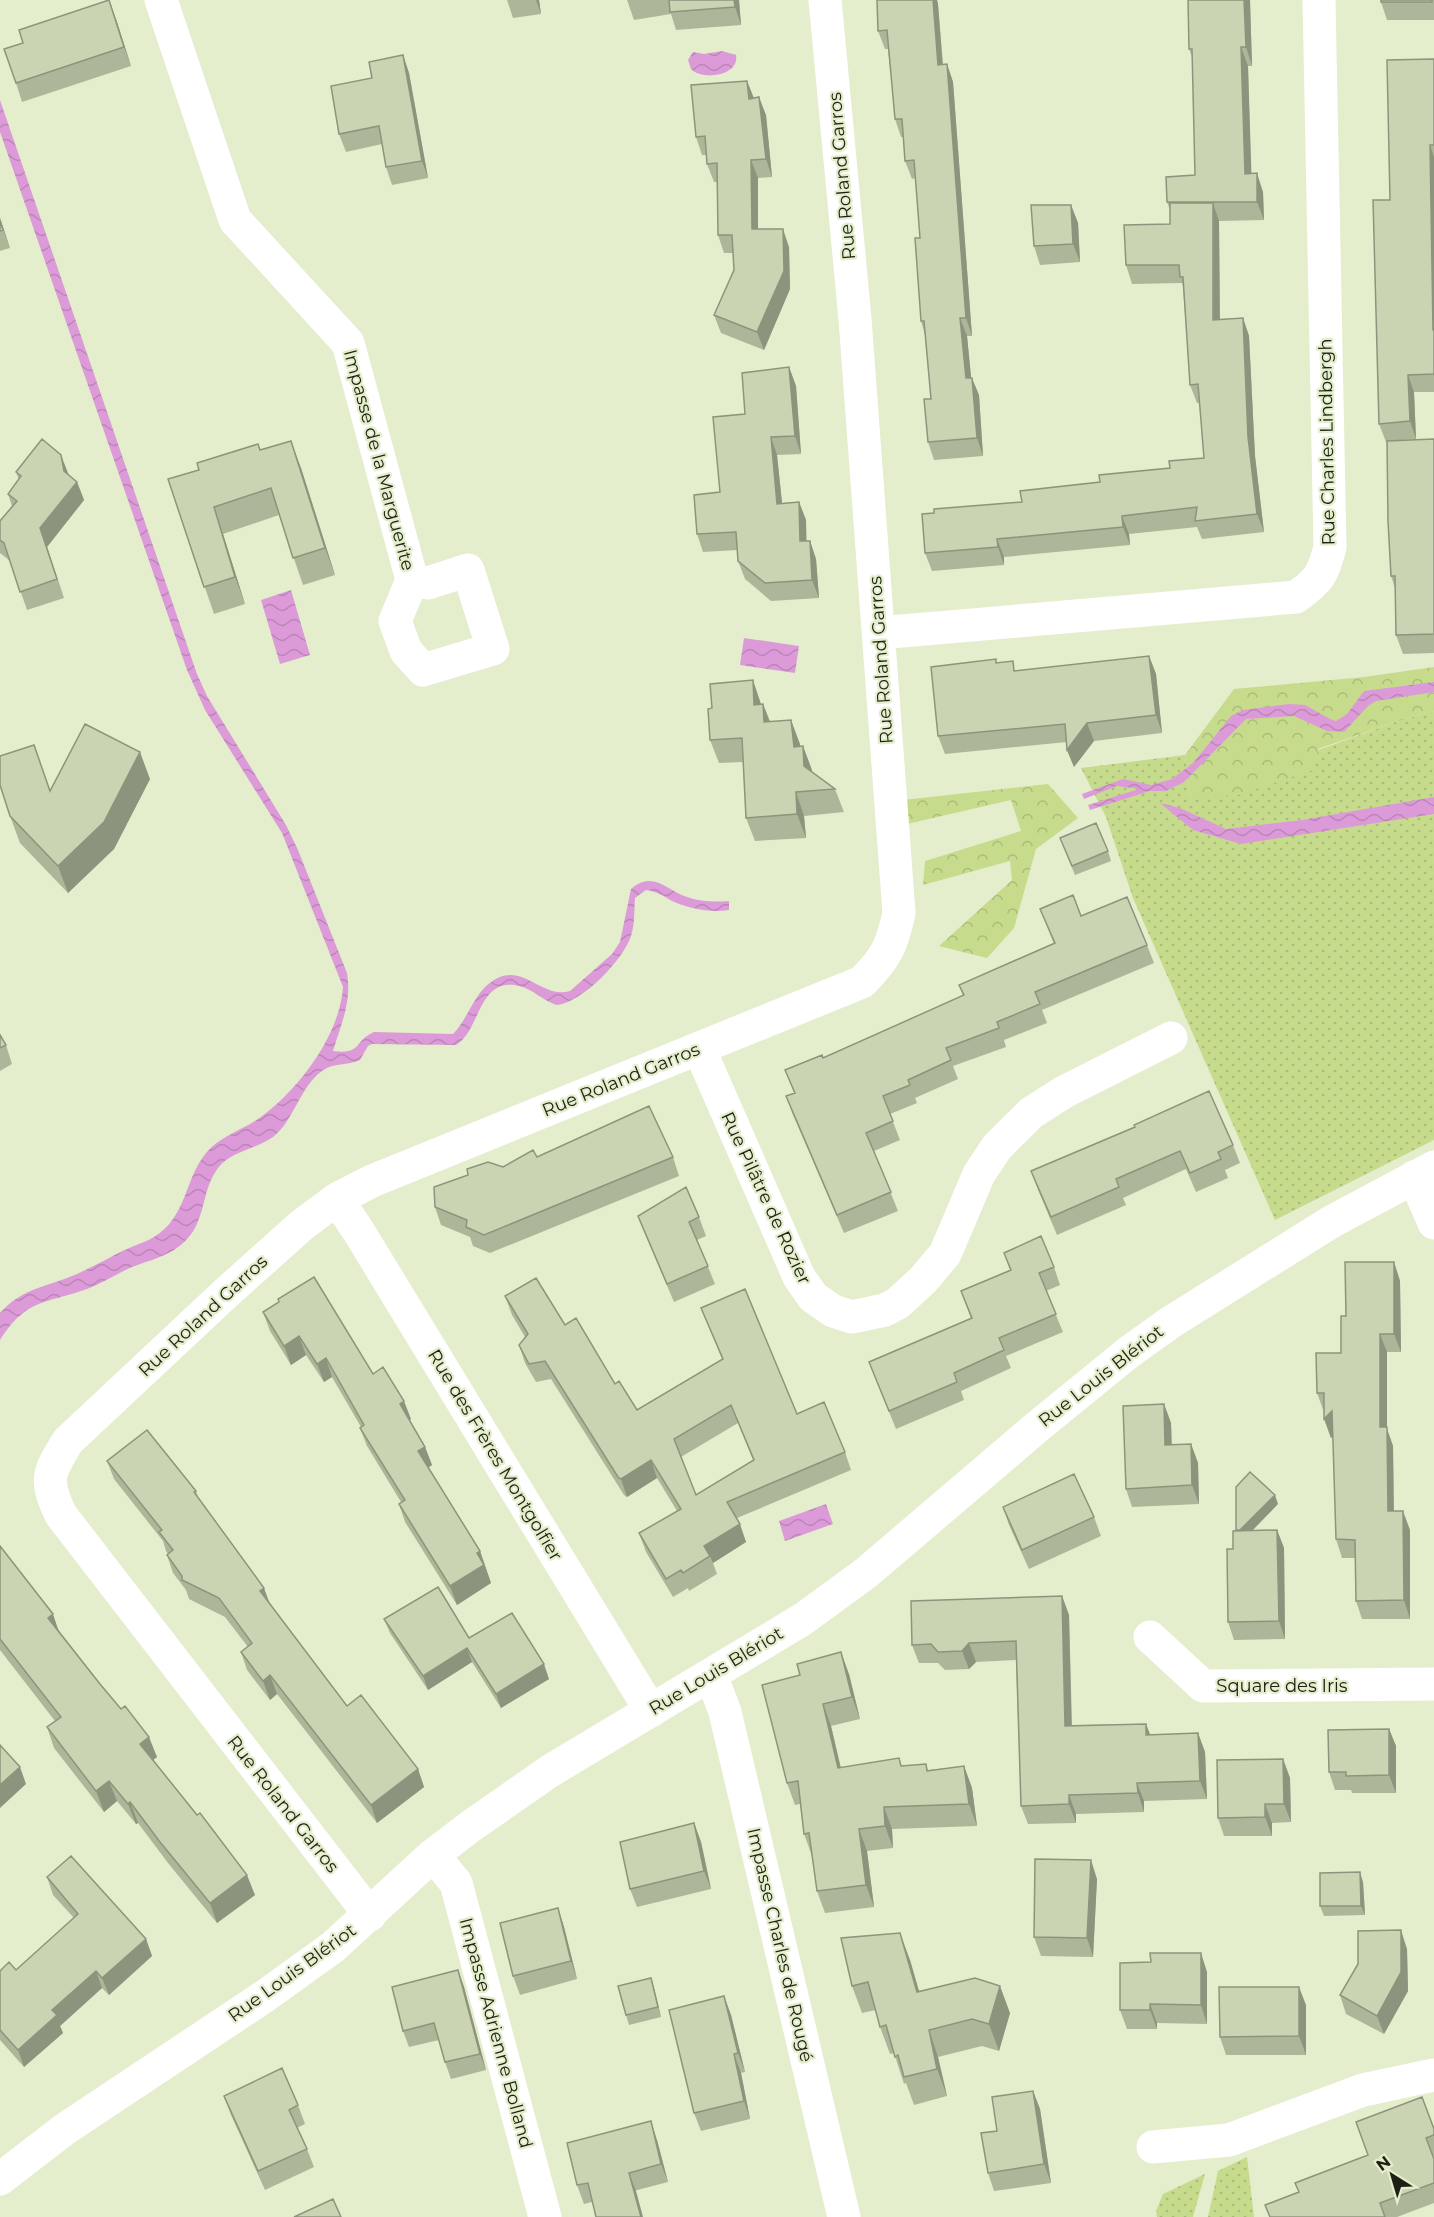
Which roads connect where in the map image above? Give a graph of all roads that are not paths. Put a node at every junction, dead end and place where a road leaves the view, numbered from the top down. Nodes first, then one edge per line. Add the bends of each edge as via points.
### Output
1 (161, 0) edge
2 (825, 0) edge
3 (1319, 0) edge
4 (412, 580) dead end
5 (879, 633) junction
6 (1171, 1038) dead end
7 (699, 1048) junction
8 (1424, 1172) edge
9 (337, 1199) junction
10 (1434, 1223) edge
11 (1150, 1636) dead end
12 (711, 1675) junction
13 (1434, 1684) edge
14 (651, 1712) junction
15 (433, 1855) junction
16 (370, 1915) junction
17 (1434, 2076) edge
18 (1153, 2146) dead end
19 (6, 2163) edge
20 (545, 2217) edge
21 (844, 2217) edge

1 - 4 street, Impasse de la Marguerite via 235,220 348,343
2 - 5 street, Rue Roland Garros
3 - 5 street, Rue Charles Lindbergh via 1330,547 1324,570 1313,585 1296,597
5 - 7 street, Rue Roland Garros via 899,913 893,939 881,963 862,982
6 - 7 street, Rue Pilâtre de Rozier via 1030,1113 997,1147 979,1174 945,1254 923,1280 885,1310 852,1317 833,1311 813,1297 799,1277
7 - 9 street, Rue Roland Garros via 372,1181
8 - 10 street
8 - 12 street, Rue Louis Blériot via 1331,1222 1163,1328 1037,1427 866,1573 803,1619
9 - 14 street, Rue des Frères Montgolfier
9 - 16 street, Rue Roland Garros via 226,1293 68,1442 52,1468 50,1493 60,1515
11 - 13 street, Square des Iris via 1203,1686
12 - 14 street, Rue Louis Blériot
12 - 21 street, Impasse Charles de Rougé via 725,1712
14 - 15 street, Rue Louis Blériot via 550,1771
15 - 16 street, Rue Louis Blériot
15 - 20 street, Impasse Adrienne Bolland via 456,1883
16 - 19 street, Rue Louis Blériot via 262,1998
17 - 18 street via 1363,2090 1229,2140

